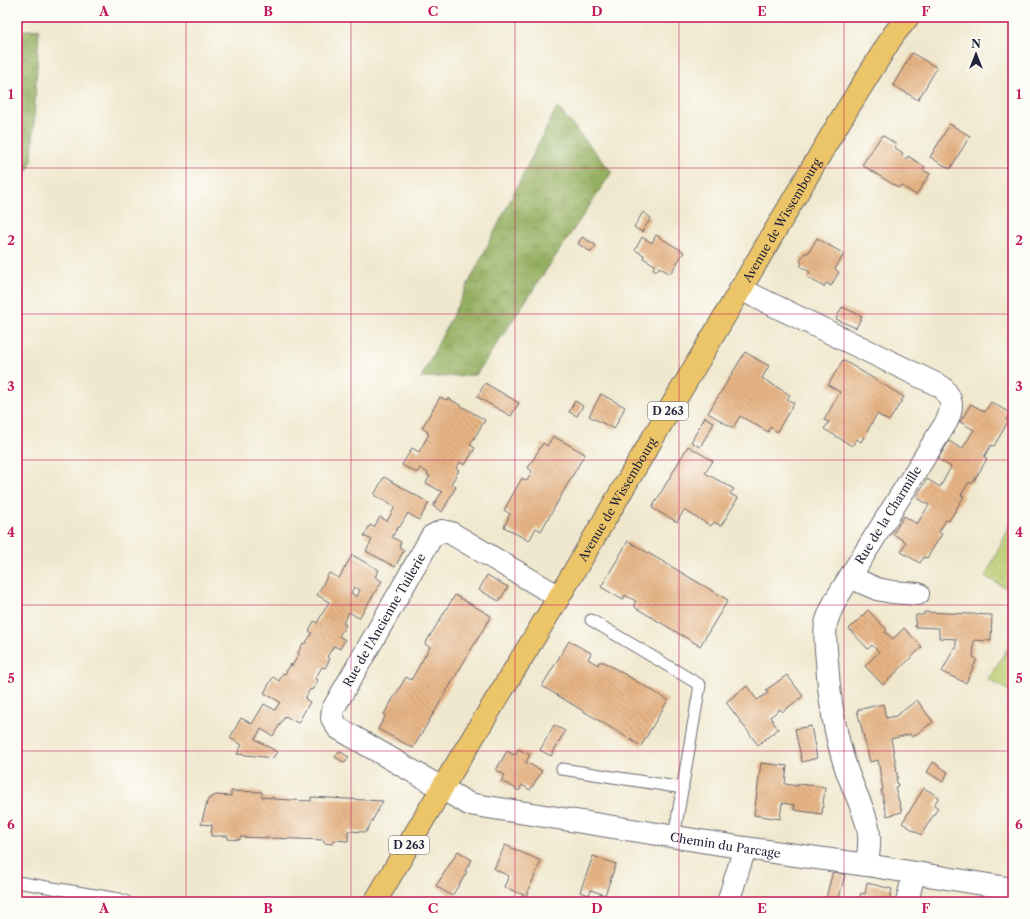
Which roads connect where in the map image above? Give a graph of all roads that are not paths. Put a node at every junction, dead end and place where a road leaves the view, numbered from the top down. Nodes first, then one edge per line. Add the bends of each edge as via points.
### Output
1 (908, 17) edge
2 (897, 25) edge
3 (740, 289) junction
4 (850, 577) junction
5 (918, 594) dead end
6 (559, 597) junction
7 (591, 620) dead end
8 (562, 769) dead end
9 (442, 788) junction
10 (683, 788) junction
11 (674, 837) junction
12 (745, 848) junction
13 (867, 865) junction
14 (914, 874) junction
15 (17, 882) edge
16 (1013, 889) edge
17 (127, 902) edge
18 (375, 902) edge
19 (728, 902) edge
20 (907, 902) edge

1 - 2 main road, D 263
2 - 3 main road, Avenue de Wissembourg / D 263
3 - 4 street, Rue de la Charmille via 942,387 949,395 951,412 947,421
3 - 6 main road, Avenue de Wissembourg / D 263
4 - 5 street via 877,589
4 - 13 street, Rue de la Charmille via 826,624 828,688 847,771 869,834
6 - 9 main road, Avenue de Wissembourg / D 263
6 - 9 street, Rue de l'Ancienne Tuilerie via 451,533 442,531 432,536 333,709 332,718 338,728
7 - 10 lane via 700,685
8 - 10 lane
9 - 11 street, Chemin du Parcage via 469,804
9 - 18 main road, Avenue de Wissembourg / D 263
10 - 11 lane
11 - 12 street, Chemin du Parcage
12 - 13 street, Chemin du Parcage
12 - 19 street
13 - 14 street, Chemin du Parcage
14 - 16 street, Chemin du Parcage
14 - 20 street
15 - 17 lane

